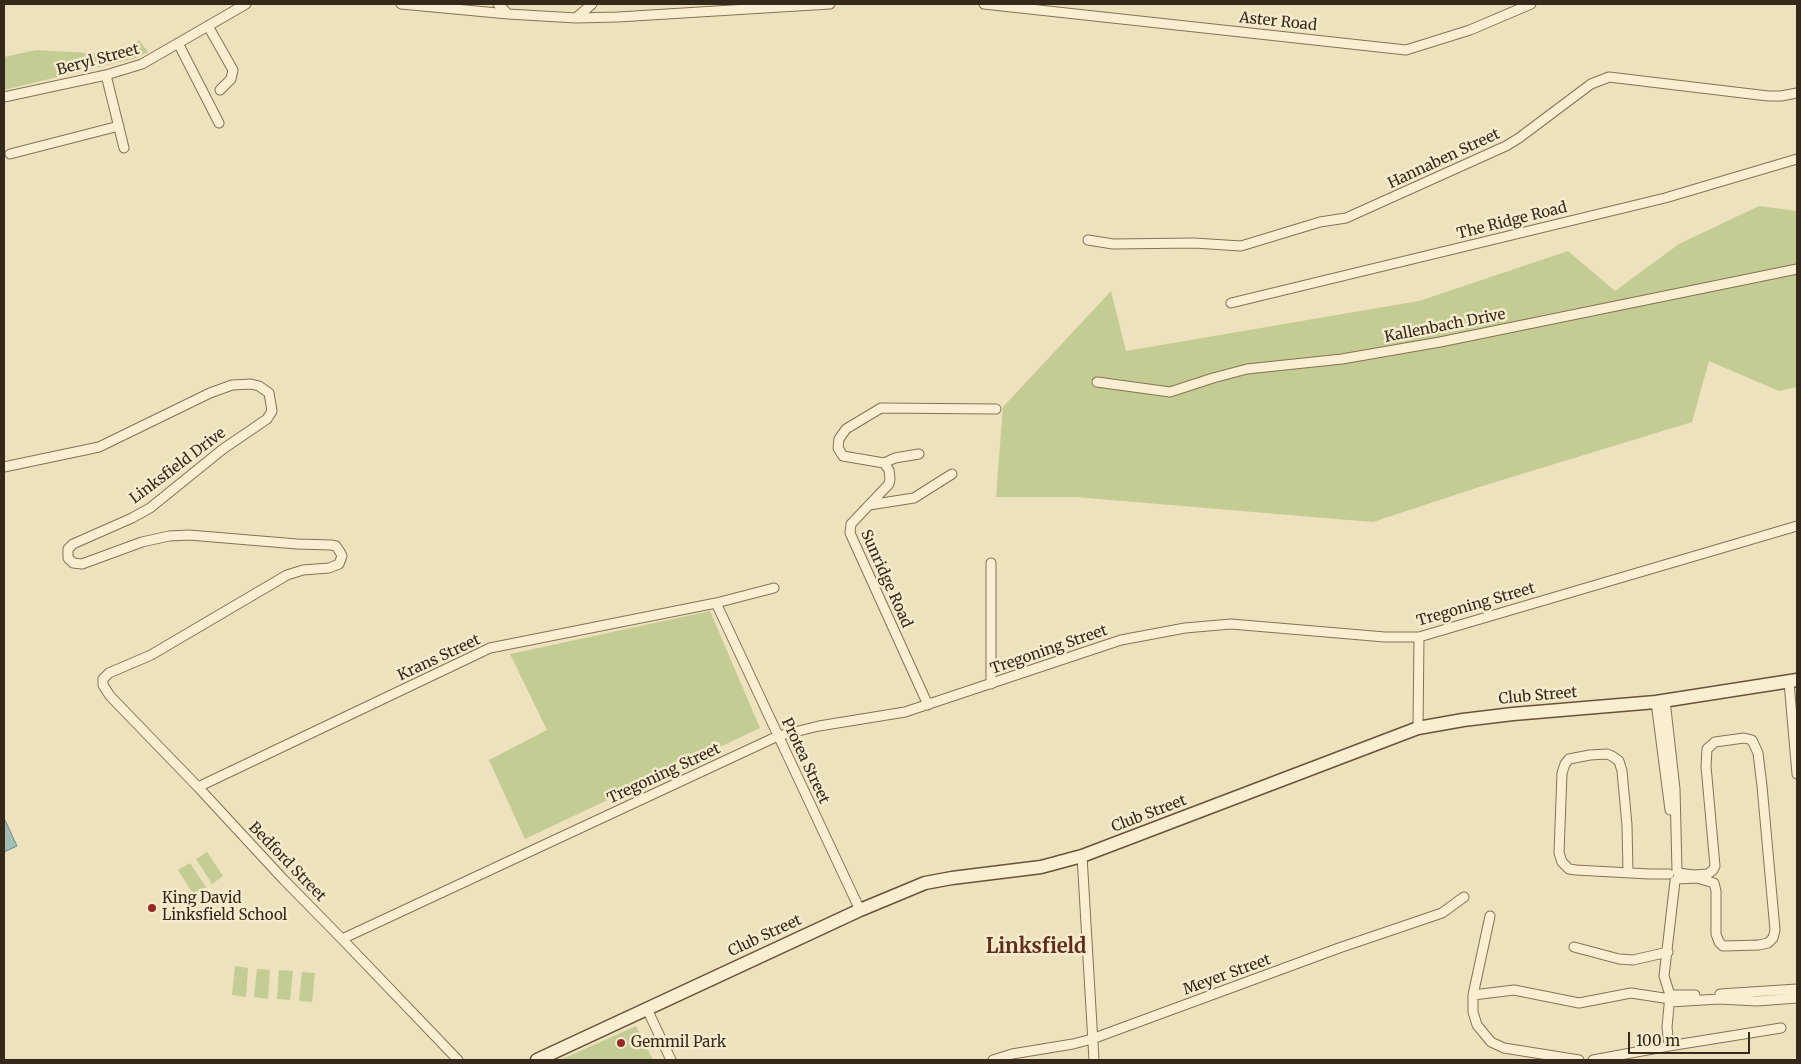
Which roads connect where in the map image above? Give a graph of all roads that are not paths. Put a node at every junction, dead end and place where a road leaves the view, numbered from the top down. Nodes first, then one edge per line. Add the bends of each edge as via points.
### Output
1 (246, 4) edge
2 (401, 4) edge
3 (498, 4) edge
4 (592, 4) edge
5 (830, 4) edge
6 (984, 4) edge
7 (1531, 4) edge
8 (428, 5) edge
9 (508, 14) junction
10 (576, 18) junction
11 (208, 26) junction
12 (178, 44) junction
13 (106, 75) junction
14 (220, 90) dead end
15 (1797, 93) edge
16 (4, 97) edge
17 (219, 123) dead end
18 (119, 126) junction
19 (124, 148) dead end
20 (10, 154) dead end
21 (1797, 159) edge
22 (1088, 240) dead end
23 (1797, 269) edge
24 (1231, 303) dead end
25 (1097, 382) dead end
26 (996, 408) dead end
27 (919, 454) dead end
28 (884, 463) junction
29 (4, 467) edge
30 (952, 474) dead end
31 (869, 506) junction
32 (1797, 526) edge
33 (991, 563) dead end
34 (774, 588) dead end
35 (716, 603) junction
36 (1419, 637) junction
37 (103, 679) joint
38 (1793, 681) edge
39 (991, 684) junction
40 (1660, 701) junction
41 (928, 704) junction
42 (1418, 728) junction
43 (778, 736) junction
44 (1797, 774) edge
45 (198, 787) junction
46 (1082, 856) junction
47 (1628, 873) junction
48 (1674, 876) junction
49 (1464, 897) dead end
50 (860, 910) junction
51 (1490, 916) dead end
52 (342, 939) junction
53 (1574, 947) dead end
54 (1668, 952) junction
55 (1797, 989) edge
56 (1474, 994) junction
57 (1797, 998) edge
58 (1670, 999) junction
59 (647, 1009) junction
60 (1781, 1028) dead end
61 (1092, 1039) junction
62 (1669, 1046) junction
63 (458, 1060) edge
64 (537, 1060) edge
65 (671, 1060) edge
66 (993, 1060) edge
67 (1094, 1060) edge
68 (1579, 1060) edge
69 (1594, 1060) edge

1 - 11 street, Beryl Street
2 - 8 street
3 - 9 street
4 - 10 street
5 - 10 street
6 - 7 street, Aster Road via 1406,50 1470,30
8 - 9 street
9 - 10 street
11 - 12 street, Beryl Street
11 - 14 street via 232,70 231,79
12 - 13 street, Beryl Street via 142,64
12 - 17 street
13 - 16 street, Beryl Street
13 - 18 street
15 - 22 street, Hannaben Street via 1768,96 1609,77 1591,84 1513,142 1346,218 1320,222 1241,246 1113,244
18 - 19 street
18 - 20 street
21 - 24 street, The Ridge Road via 1664,198
23 - 25 street, Kallenbach Drive via 1440,342 1342,359 1247,369 1170,392
26 - 28 street via 886,407 860,420 838,439 838,448 843,456
27 - 28 street
28 - 31 street, Sunridge Road via 890,479
29 - 37 street, Linksfield Drive via 98,447 232,385 251,384 269,393 272,411 267,419 223,449 150,508 73,544 68,549 68,558 73,563 82,564 149,540 189,535 331,545 336,546 342,556 339,564 287,574
30 - 31 street via 914,498
31 - 41 street, Sunridge Road via 851,524 850,533
32 - 36 street, Tregoning Street
33 - 39 street
34 - 35 street, Krans Street
35 - 43 street, Protea Street
35 - 45 street, Krans Street via 481,651
36 - 39 street, Tregoning Street via 1216,624 1121,640
36 - 42 street
37 - 45 street, Bedford Street via 107,693
38 - 40 main road, Club Street
38 - 44 street
39 - 41 street, Tregoning Street
40 - 42 main road, Club Street via 1513,714
40 - 48 street via 1675,789
41 - 43 street, Tregoning Street via 905,712
42 - 46 main road, Club Street
43 - 50 street, Protea Street
43 - 52 street, Tregoning Street
45 - 52 street, Bedford Street
46 - 50 main road, Club Street via 1041,867 925,882
46 - 61 street
47 - 47 street via 1576,870 1562,862 1559,853 1562,774 1569,759 1607,754 1618,761 1622,771 1627,825
47 - 48 street
48 - 48 street via 1708,874 1714,869 1707,749 1715,742 1752,740 1758,753 1762,786 1775,930 1773,938 1758,945 1723,946 1716,934 1714,883
48 - 54 street
49 - 61 street, Meyer Street via 1442,913
50 - 59 main road, Club Street
51 - 56 street
52 - 63 street, Bedford Street
53 - 54 street via 1633,960
54 - 58 street via 1664,976
55 - 58 street
56 - 58 street via 1514,990 1579,1004 1631,993
56 - 68 street via 1474,1019 1494,1044
57 - 58 street via 1757,1001
58 - 62 street
59 - 64 main road, Club Street
59 - 65 street
60 - 62 street
61 - 66 street, Meyer Street
61 - 67 street
62 - 69 street

